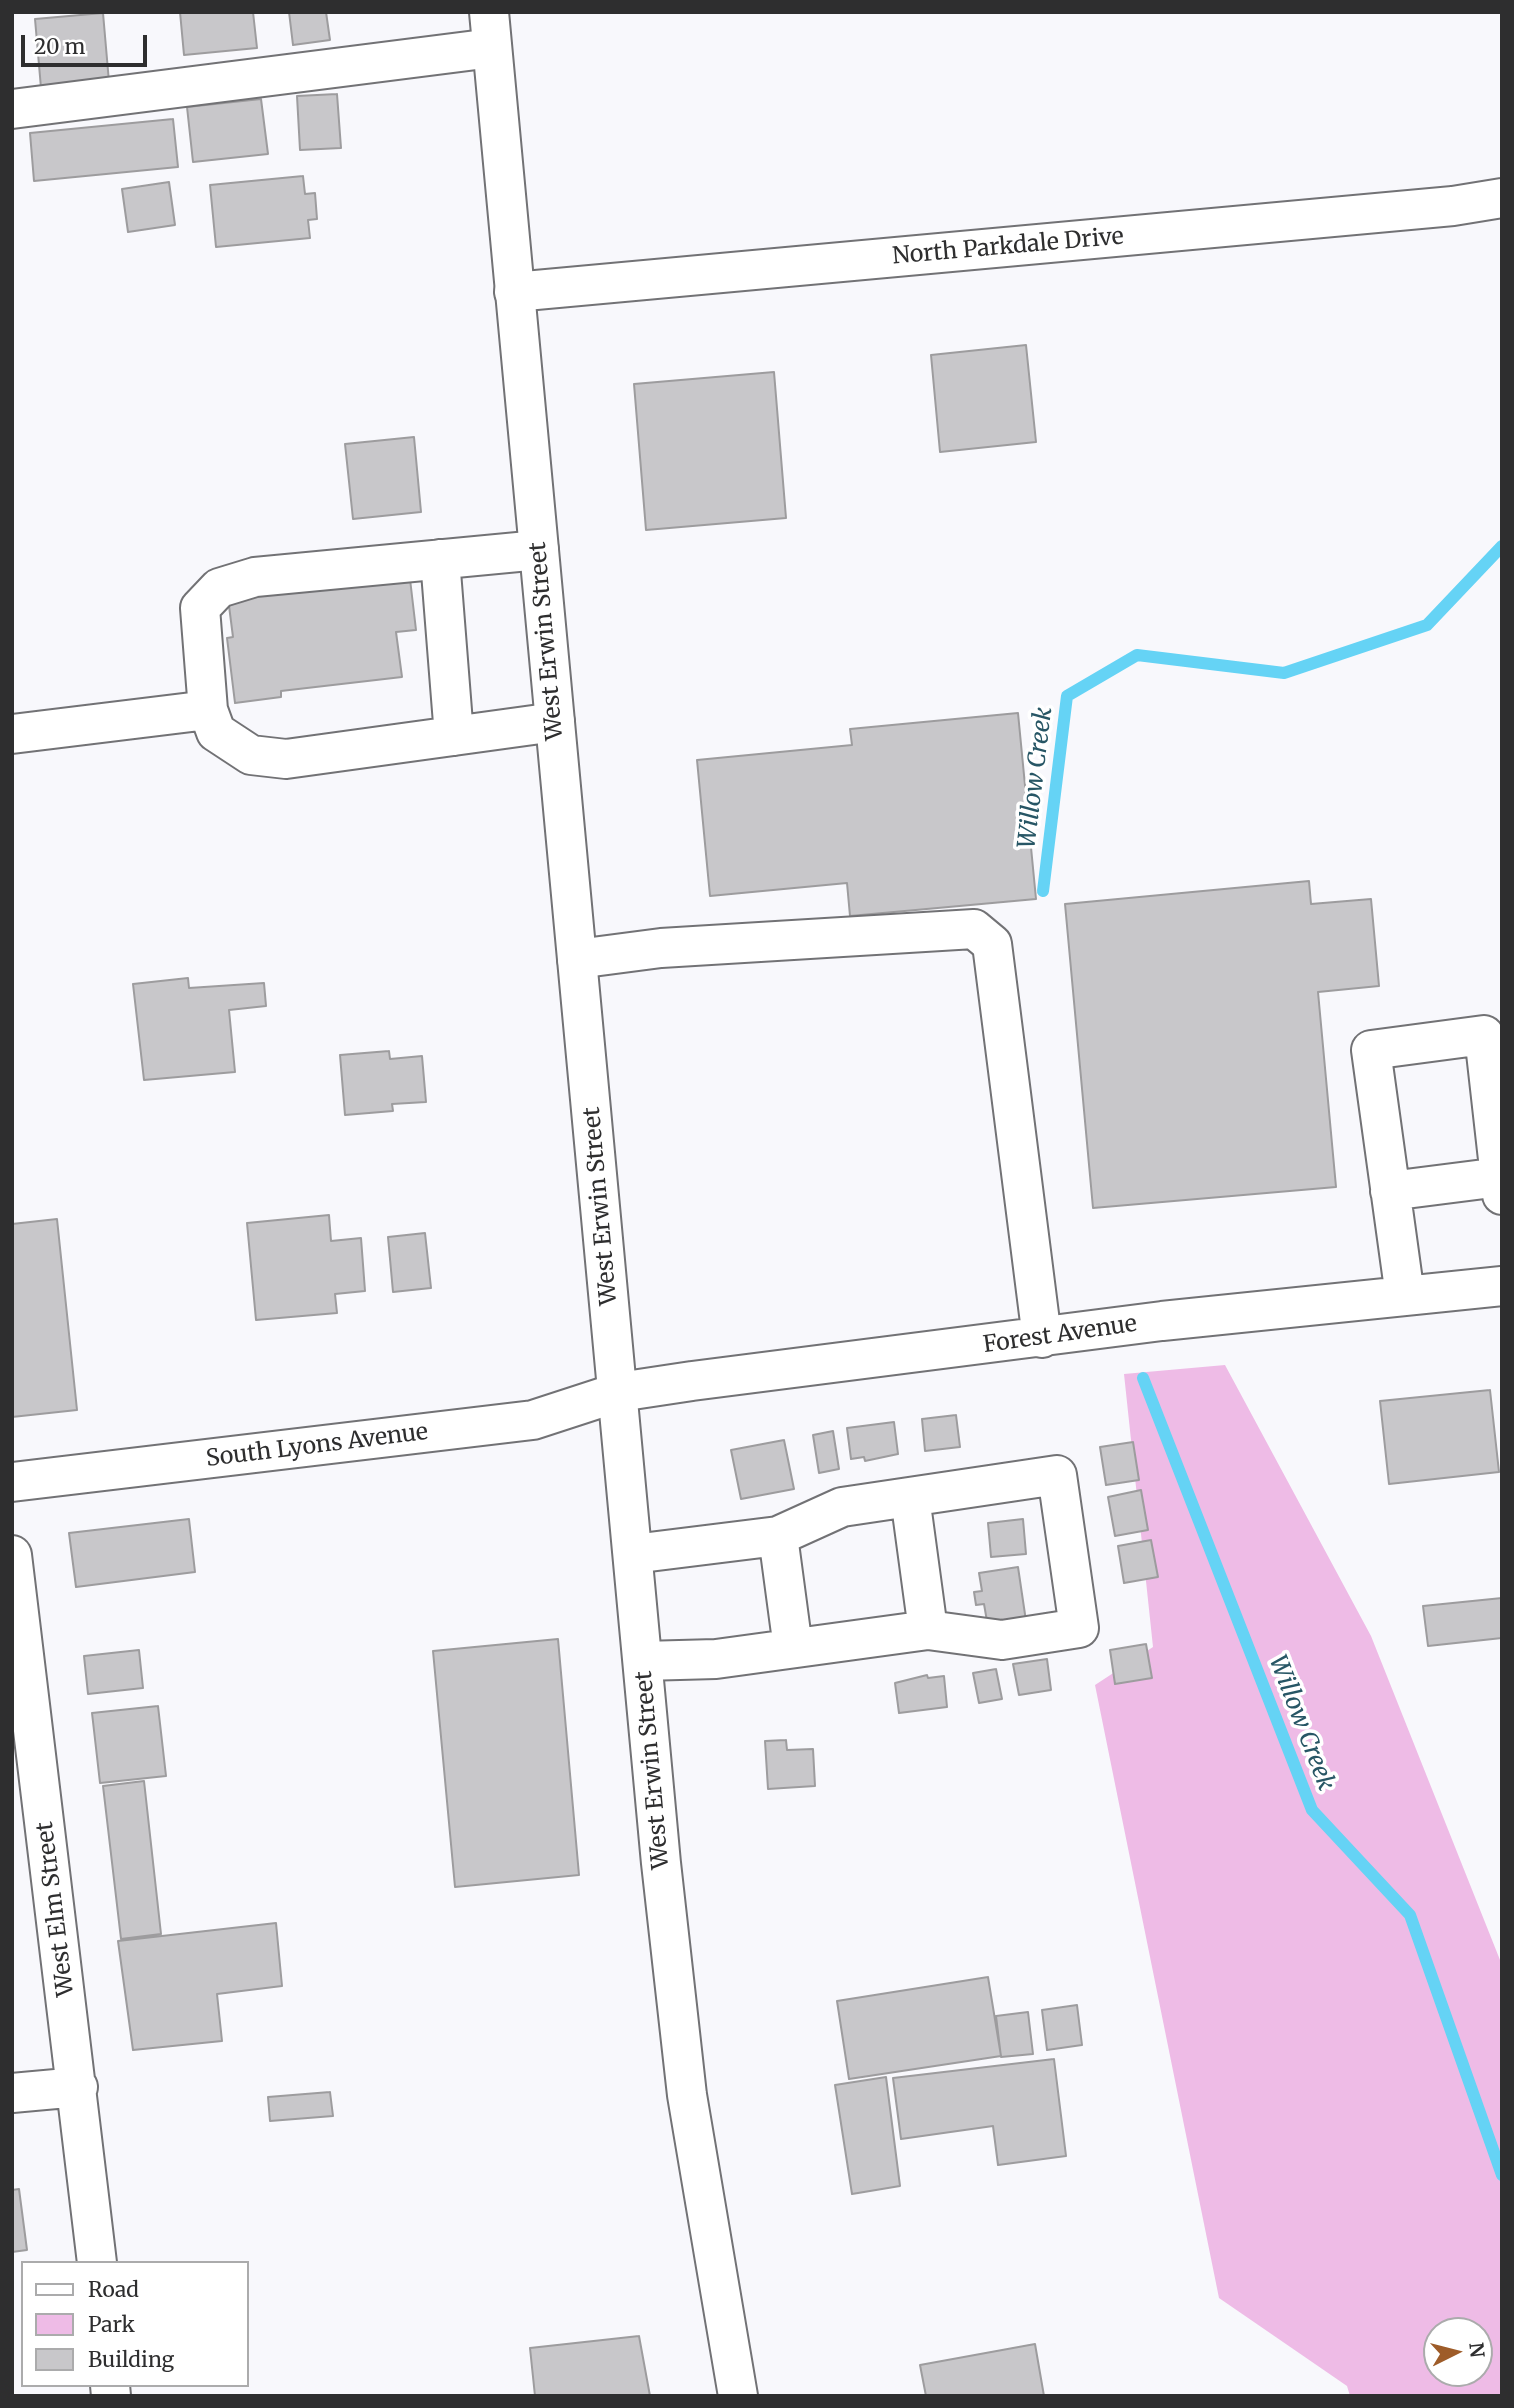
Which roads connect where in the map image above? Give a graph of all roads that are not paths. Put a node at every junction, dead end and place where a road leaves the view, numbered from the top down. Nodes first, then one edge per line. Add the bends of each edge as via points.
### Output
1 (491, 30) edge
2 (12, 109) edge
3 (1502, 198) edge
4 (514, 292) junction
5 (539, 550) junction
6 (440, 559) junction
7 (208, 710) junction
8 (555, 722) junction
9 (12, 734) edge
10 (454, 736) junction
11 (578, 959) junction
12 (1501, 1186) edge
13 (1390, 1191) junction
14 (1502, 1286) edge
15 (1405, 1296) junction
16 (1042, 1338) junction
17 (619, 1392) junction
18 (12, 1482) edge
19 (910, 1497) junction
20 (778, 1536) junction
21 (633, 1554) junction
22 (12, 1555) edge
23 (928, 1630) junction
24 (793, 1648) junction
25 (643, 1661) junction
26 (78, 2087) junction
27 (12, 2093) edge
28 (97, 2261) edge
29 (738, 2396) edge

1 - 2 street
1 - 4 street, West Erwin Street
3 - 4 street, North Parkdale Drive
4 - 5 street, West Erwin Street
5 - 6 street
5 - 8 street, West Erwin Street
6 - 7 street via 255,578 219,588 200,608
6 - 10 street
7 - 9 street
7 - 10 street via 216,732 262,757 286,759
8 - 10 street
8 - 11 street, West Erwin Street
11 - 16 street via 661,948 974,929 992,944
11 - 17 street, West Erwin Street
12 - 13 street
12 - 13 street via 1484,1035 1371,1050
13 - 15 street
14 - 15 street, Forest Avenue
15 - 16 street, Forest Avenue
16 - 17 street, Forest Avenue
17 - 18 street, South Lyons Avenue via 533,1420
17 - 21 street, West Erwin Street
19 - 20 street via 842,1507
19 - 23 street
19 - 23 street via 1057,1475 1079,1628 1002,1640
20 - 21 street
20 - 24 street
21 - 25 street, West Erwin Street
22 - 26 street, West Elm Street
23 - 24 street
24 - 25 street via 716,1659
25 - 29 street, West Erwin Street via 687,2095
26 - 27 street
26 - 28 street, West Elm Street

